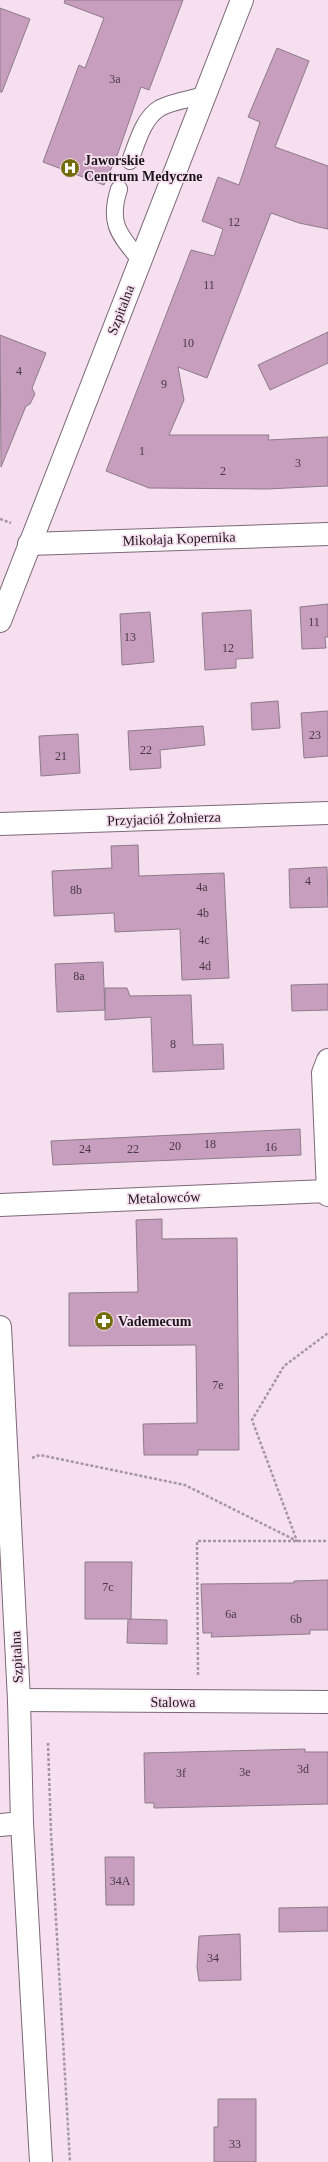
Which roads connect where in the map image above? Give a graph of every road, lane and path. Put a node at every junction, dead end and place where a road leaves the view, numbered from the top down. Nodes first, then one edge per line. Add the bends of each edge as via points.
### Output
1 (242, 0) edge
2 (205, 95) junction
3 (130, 161) dead end
4 (120, 189) dead end
5 (140, 260) junction
6 (328, 534) edge
7 (29, 544) junction
8 (0, 621) edge
9 (328, 813) edge
10 (0, 824) edge
11 (328, 1060) edge
12 (328, 1192) edge
13 (328, 1195) edge
14 (0, 1205) edge
15 (0, 1327) edge
16 (328, 1334) edge
17 (7, 1465) junction
18 (297, 1541) junction
19 (328, 1541) edge
20 (19, 1700) junction
21 (198, 1702) junction
22 (328, 1702) edge
23 (48, 1740) dead end
24 (22, 1823) junction
25 (0, 1825) edge
26 (40, 2162) edge
27 (70, 2162) edge

1 - 2 street, Szpitalna
2 - 3 lane via 161,108 151,116 143,128
2 - 5 street, Szpitalna
4 - 5 lane via 114,215 116,229
5 - 7 street, Szpitalna
6 - 7 street, Mikołaja Kopernika
7 - 8 street, Szpitalna
9 - 10 street, Przyjaciół Żołnierza
11 - 12 street via 322,1073
12 - 13 street
12 - 14 street, Metalowców
15 - 17 street, Szpitalna
16 - 18 path via 284,1366 252,1420
17 - 18 path via 40,1456 185,1485
17 - 20 street, Szpitalna
18 - 19 path
18 - 21 path via 197,1541
20 - 21 street, Stalowa
20 - 24 street, Szpitalna
21 - 22 street, Stalowa
23 - 27 path
24 - 25 street
24 - 26 street, Szpitalna

